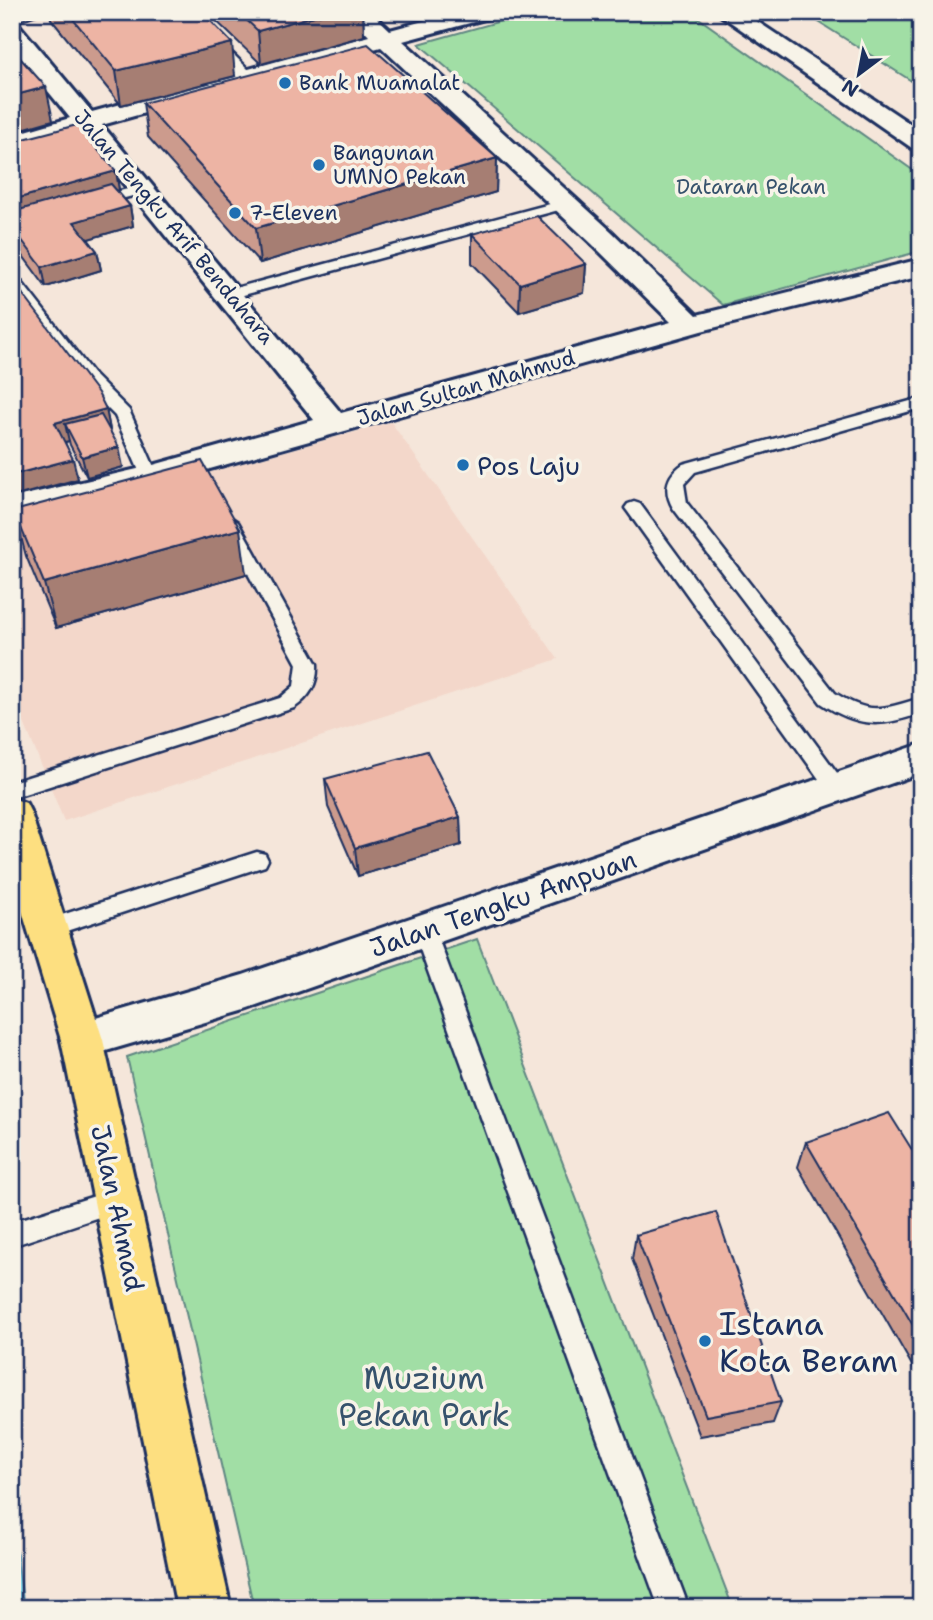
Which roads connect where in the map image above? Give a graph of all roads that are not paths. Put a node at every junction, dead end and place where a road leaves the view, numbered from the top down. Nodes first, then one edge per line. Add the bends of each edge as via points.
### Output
1 (36, 12) edge
2 (184, 12) edge
3 (357, 12) edge
4 (484, 12) edge
5 (727, 12) edge
6 (12, 18) edge
7 (12, 31) edge
8 (386, 39) junction
9 (247, 76) junction
10 (87, 121) junction
11 (919, 140) edge
12 (12, 143) edge
13 (143, 189) junction
14 (565, 204) junction
15 (82, 206) edge
16 (921, 267) edge
17 (12, 279) edge
18 (230, 294) junction
19 (691, 325) junction
20 (921, 402) edge
21 (335, 425) junction
22 (149, 476) junction
23 (634, 508) dead end
24 (12, 509) edge
25 (222, 510) edge
26 (921, 705) edge
27 (917, 765) edge
28 (836, 787) junction
29 (12, 790) edge
30 (12, 813) edge
31 (257, 860) dead end
32 (48, 928) junction
33 (424, 930) junction
34 (82, 1040) junction
35 (117, 1200) junction
36 (12, 1234) edge
37 (204, 1608) edge
38 (674, 1608) edge

1 - 6 lane
2 - 9 lane
3 - 8 street
4 - 8 street
5 - 11 street
7 - 10 street, Jalan Tengku Arif Bendahara
8 - 9 street
8 - 14 street
9 - 10 street
10 - 12 street
10 - 13 street, Jalan Tengku Arif Bendahara
13 - 15 lane
13 - 18 street, Jalan Tengku Arif Bendahara
14 - 18 lane
14 - 19 street
16 - 19 street, Jalan Sultan Mahmud
17 - 22 lane via 89,380 123,414
18 - 21 street, Jalan Tengku Arif Bendahara
19 - 21 street, Jalan Sultan Mahmud
20 - 26 lane via 689,468 677,477 674,488 680,504 828,698 864,717 896,715
21 - 22 street, Jalan Sultan Mahmud via 199,469
22 - 24 street, Jalan Sultan Mahmud
23 - 28 lane
25 - 29 lane via 307,664 305,689 287,703
27 - 28 street, Jalan Tengku Ampuan
28 - 33 street, Jalan Tengku Ampuan
30 - 32 highway, Jalan Ahmad
31 - 32 lane
32 - 34 highway, Jalan Ahmad
33 - 34 street, Jalan Tengku Ampuan via 243,993
33 - 38 lane
34 - 35 highway, Jalan Ahmad
35 - 36 lane
35 - 37 highway, Jalan Ahmad

